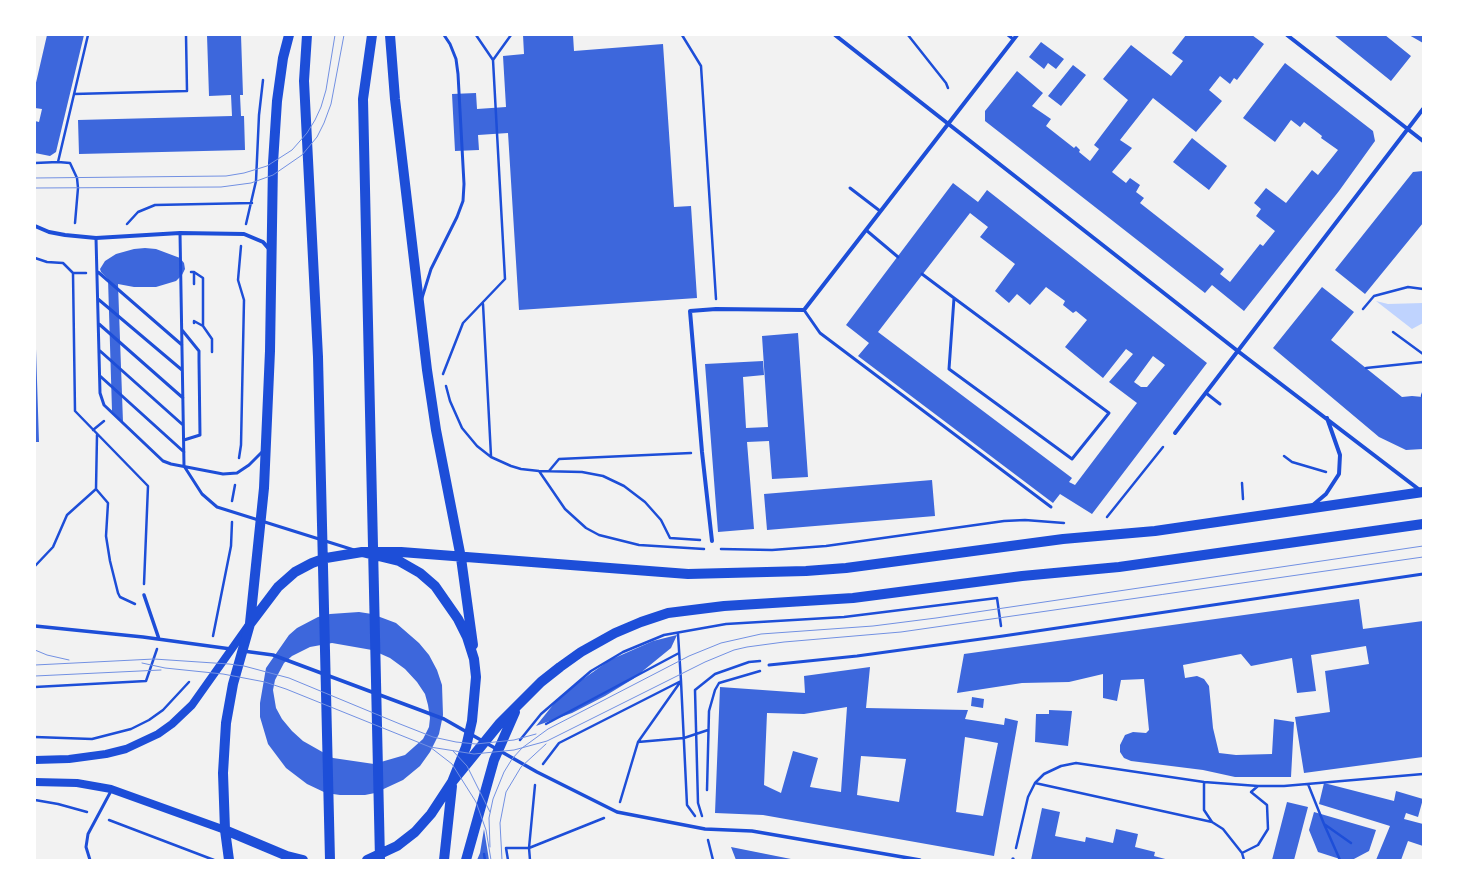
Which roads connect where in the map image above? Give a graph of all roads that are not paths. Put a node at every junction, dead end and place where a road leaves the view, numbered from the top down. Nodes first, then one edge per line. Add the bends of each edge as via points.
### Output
1 (289, 35) edge
2 (307, 35) edge
3 (372, 35) edge
4 (390, 35) edge
5 (444, 35) edge
6 (835, 35) edge
7 (1008, 35) edge
8 (1017, 35) edge
9 (1287, 35) edge
10 (1014, 39) junction
11 (1423, 109) edge
12 (949, 123) junction
13 (1408, 129) junction
14 (1423, 141) edge
15 (850, 188) dead end
16 (880, 211) junction
17 (35, 226) edge
18 (866, 230) junction
19 (180, 232) junction
20 (96, 238) junction
21 (271, 252) junction
22 (898, 257) dead end
23 (98, 272) junction
24 (922, 274) dead end
25 (98, 298) junction
26 (954, 298) junction
27 (420, 305) junction
28 (804, 310) junction
29 (98, 324) junction
30 (182, 330) junction
31 (182, 345) junction
32 (99, 350) junction
33 (1239, 352) junction
34 (182, 370) junction
35 (100, 376) junction
36 (1206, 393) junction
37 (183, 398) junction
38 (1220, 404) dead end
39 (1326, 418) junction
40 (183, 425) junction
41 (1176, 433) dead end
42 (184, 440) junction
43 (266, 448) junction
44 (184, 452) junction
45 (184, 466) junction
46 (1423, 492) edge
47 (1051, 507) dead end
48 (1302, 510) junction
49 (262, 521) junction
50 (1423, 524) edge
51 (712, 541) road end
52 (362, 552) junction
53 (461, 558) junction
54 (1423, 574) edge
55 (144, 595) dead end
56 (35, 626) edge
57 (246, 630) junction
58 (159, 639) junction
59 (474, 659) junction
60 (769, 665) road end
61 (505, 722) junction
62 (35, 760) edge
63 (454, 778) junction
64 (35, 782) edge
65 (112, 790) junction
66 (225, 830) junction
67 (90, 860) edge
68 (228, 860) edge
69 (304, 860) edge
70 (330, 860) edge
71 (367, 860) edge
72 (380, 860) edge
73 (444, 860) edge
74 (466, 860) edge
75 (920, 860) edge

1 - 21 main road via 277,101
2 - 70 main road via 304,81 318,357
3 - 72 main road via 363,99
4 - 27 main road via 395,99
5 - 27 lane via 456,59 458,74 463,201 431,269
6 - 12 street
7 - 10 lane
8 - 10 street
9 - 13 street
10 - 12 street
11 - 13 street
12 - 16 street
12 - 33 street
13 - 14 street
13 - 33 street
15 - 16 lane
16 - 18 street
17 - 20 street via 54,233
18 - 22 lane
18 - 28 street
19 - 20 street
19 - 21 street via 244,234 264,242
19 - 30 lane
20 - 23 lane
21 - 43 main road
23 - 25 lane
23 - 31 lane
24 - 26 lane
25 - 29 lane
25 - 34 lane
26 - 26 lane via 1109,413 1072,459 949,369
27 - 53 main road via 436,430
28 - 47 lane via 820,332
28 - 51 street via 690,311
29 - 32 lane
29 - 37 lane
30 - 31 lane
30 - 42 lane via 199,351 200,435
31 - 34 lane
32 - 35 lane
32 - 40 lane
33 - 36 street
33 - 39 street
34 - 37 lane
35 - 44 lane
35 - 45 lane via 102,399 112,414 163,461
36 - 38 lane
36 - 41 street
37 - 40 lane
39 - 46 street
39 - 48 street via 1340,455 1339,474 1321,498
40 - 42 lane
42 - 44 lane
43 - 45 lane via 237,473 223,474
43 - 49 main road
44 - 45 lane
45 - 49 lane via 202,494 217,506
46 - 48 main road
48 - 53 main road via 1155,531 1063,539 806,571 688,574
49 - 52 lane
49 - 57 main road
50 - 61 main road via 1119,567 1022,576 853,598 724,606 668,613 615,633 581,652 541,682 522,700
52 - 53 main road via 400,552
52 - 57 main road via 312,562 295,572 278,587
52 - 59 main road via 399,562 420,573 435,586 458,619
53 - 59 main road
54 - 60 lane via 1003,636
55 - 58 street
56 - 58 street
57 - 62 main road via 185,713 143,742 106,754
57 - 66 main road via 226,723 223,773
58 - 75 street via 273,655 444,719 536,772 617,812 705,829 752,831
59 - 63 main road via 476,695 472,721
61 - 63 main road
61 - 74 main road
63 - 71 main road via 431,814 415,832 397,846
63 - 73 main road
64 - 65 main road via 77,783
65 - 66 main road
65 - 67 lane via 88,834 86,847
66 - 68 main road
66 - 69 main road via 287,856

